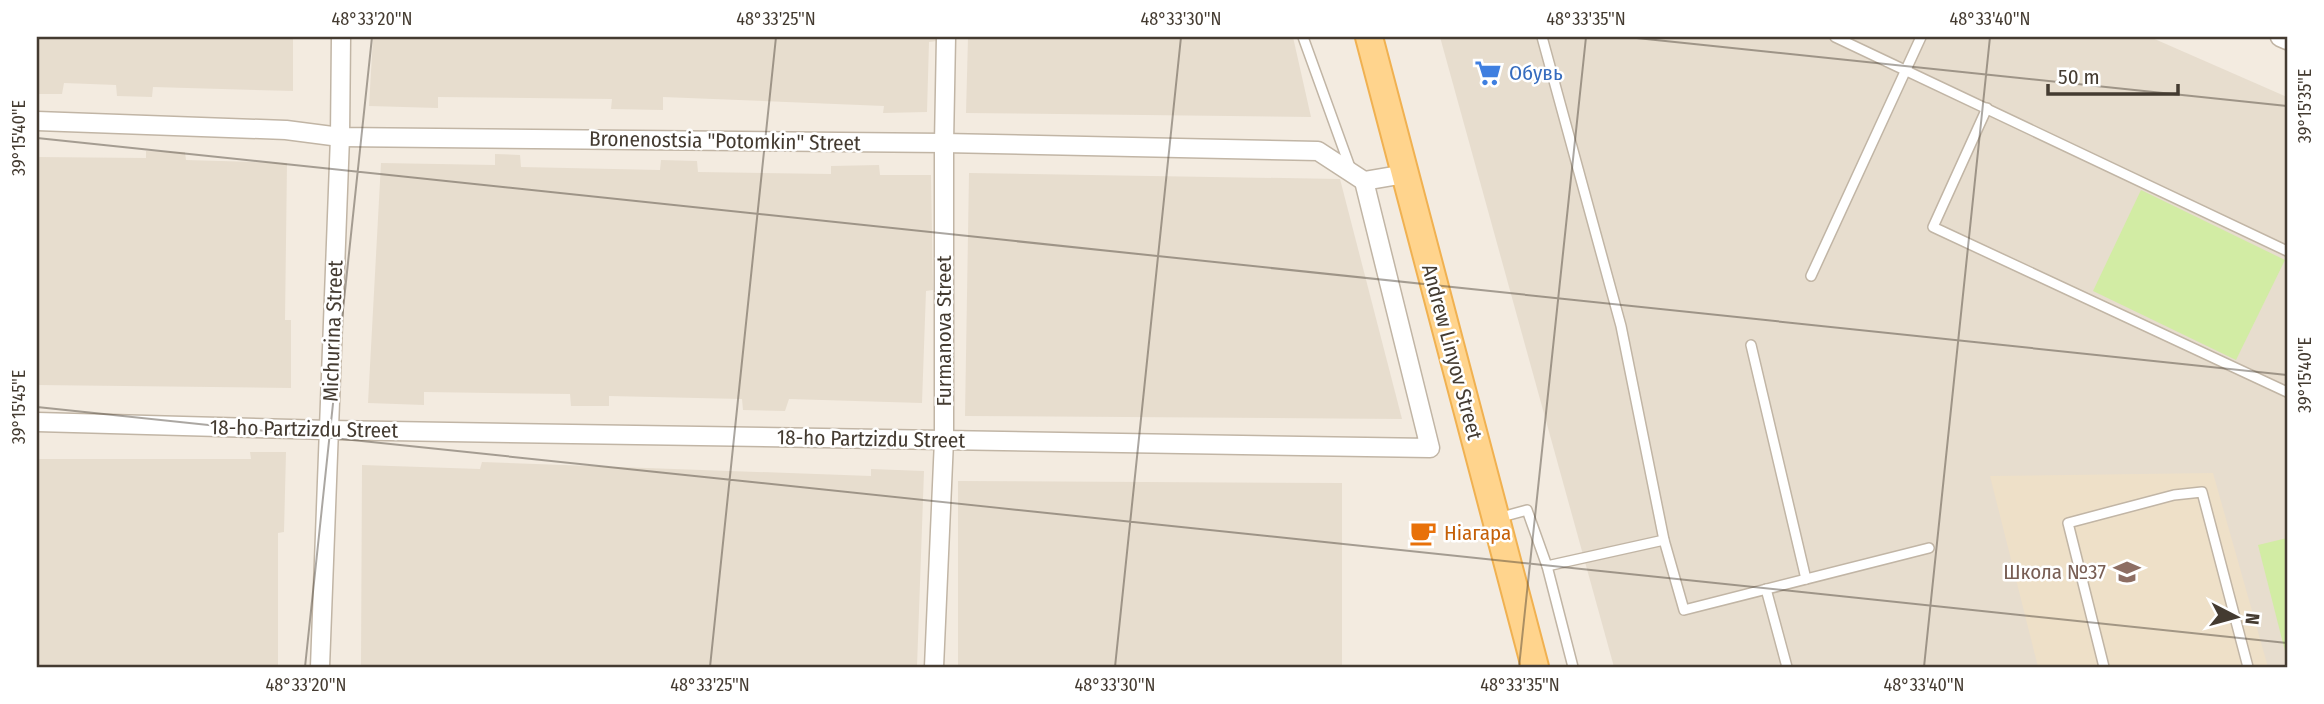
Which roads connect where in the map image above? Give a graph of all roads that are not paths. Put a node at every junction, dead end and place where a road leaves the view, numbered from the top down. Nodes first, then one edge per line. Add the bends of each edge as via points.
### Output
1 (341, 37) edge
2 (946, 37) edge
3 (1303, 37) edge
4 (1369, 37) edge
5 (1542, 37) edge
6 (1835, 37) edge
7 (1921, 37) edge
8 (2280, 37) edge
9 (2287, 40) edge
10 (1906, 70) junction
11 (1987, 108) junction
12 (37, 121) edge
13 (340, 137) junction
14 (944, 143) junction
15 (1405, 174) junction
16 (1358, 177) junction
17 (2287, 251) edge
18 (1811, 276) dead end
19 (1751, 345) dead end
20 (2287, 392) edge
21 (37, 422) edge
22 (329, 430) junction
23 (944, 440) junction
24 (1496, 518) junction
25 (1664, 540) junction
26 (1929, 548) dead end
27 (1547, 566) junction
28 (1806, 579) junction
29 (1766, 589) junction
30 (320, 667) edge
31 (934, 667) edge
32 (1535, 667) edge
33 (1573, 667) edge
34 (1787, 667) edge
35 (2104, 667) edge
36 (2248, 667) edge

1 - 13 street, Michurina Street
2 - 14 street, Furmanova Street
3 - 16 lane
4 - 15 main road, Andrew Linyov Street
5 - 25 lane via 1620,326
6 - 10 lane
7 - 10 lane
8 - 9 street
10 - 11 lane
10 - 18 lane
11 - 17 lane
11 - 20 lane via 1933,227
12 - 13 street, Bronenostsia "Potomkin" Street via 286,130
13 - 14 street, Bronenostsia "Potomkin" Street
13 - 22 street, Michurina Street
14 - 16 street, Bronenostsia "Potomkin" Street via 1318,151
14 - 23 street, Furmanova Street
15 - 16 street
15 - 24 main road, Andrew Linyov Street
16 - 23 street, 18-ho Partzizdu Street via 1430,448
19 - 28 lane
21 - 22 street, 18-ho Partzizdu Street
22 - 23 street, 18-ho Partzizdu Street
22 - 30 street, Michurina Street
23 - 31 street, Furmanova Street
24 - 27 lane via 1527,510
24 - 32 main road, Andrew Linyov Street
25 - 27 lane
25 - 29 lane via 1684,610
26 - 28 lane
27 - 33 lane
28 - 29 lane
29 - 34 lane
35 - 36 lane via 2068,523 2202,492

